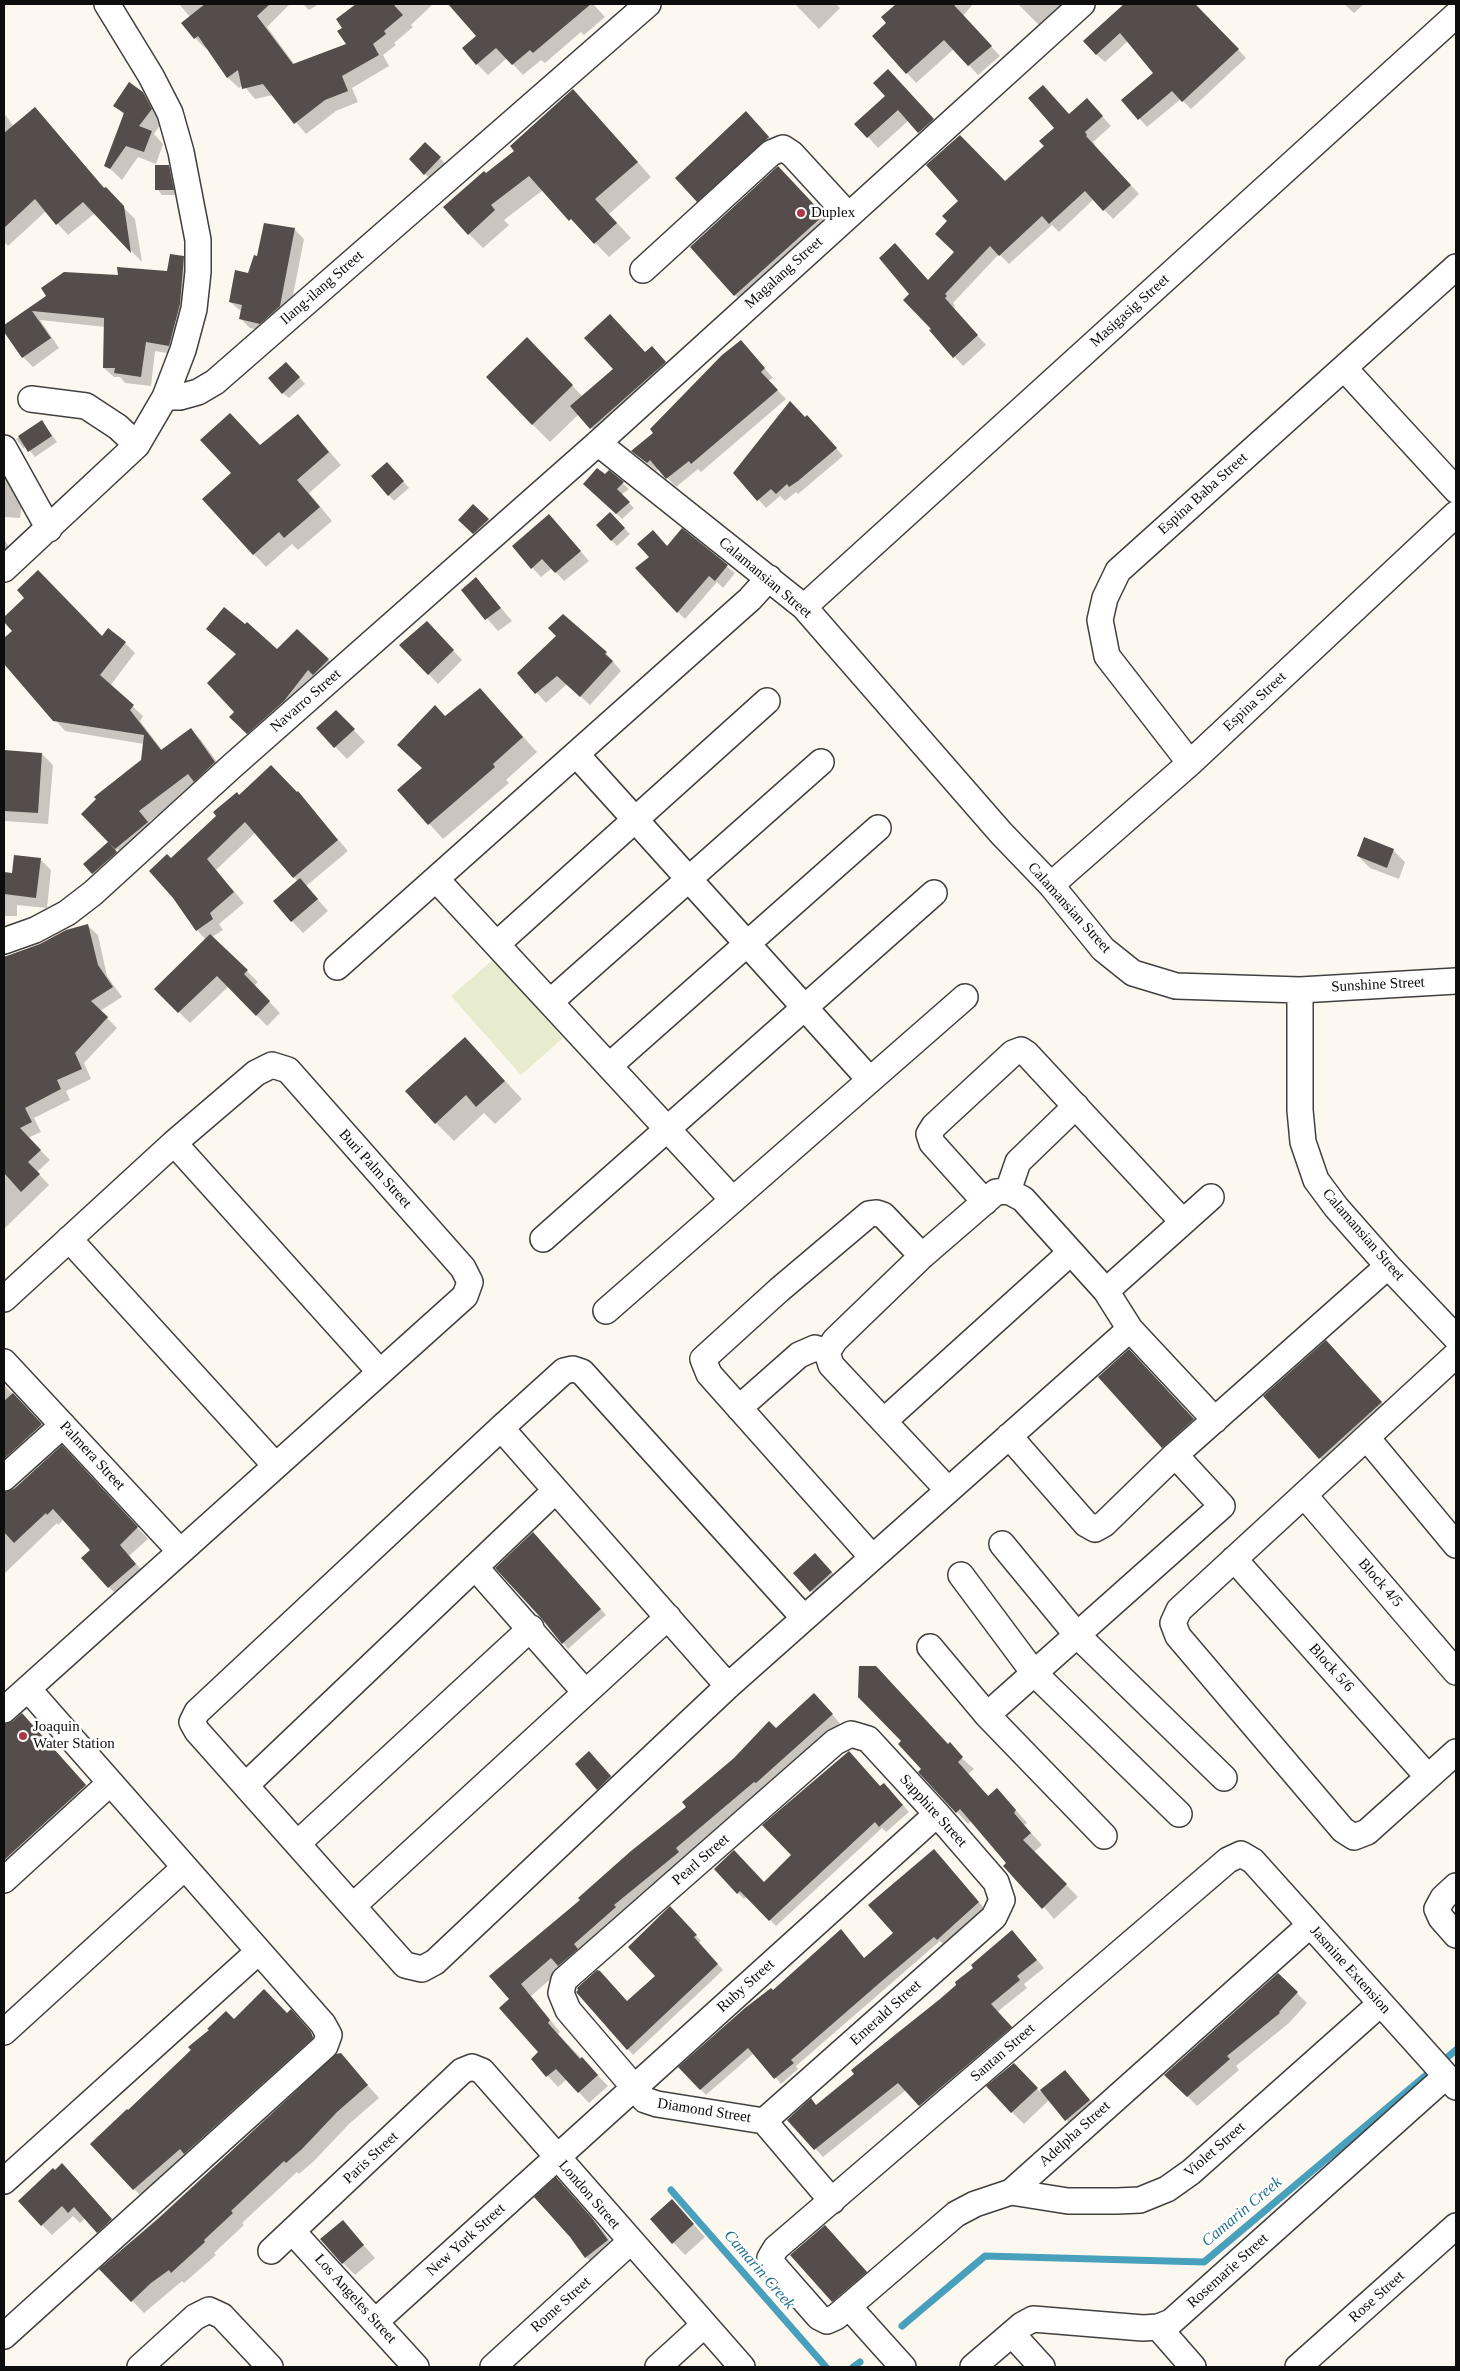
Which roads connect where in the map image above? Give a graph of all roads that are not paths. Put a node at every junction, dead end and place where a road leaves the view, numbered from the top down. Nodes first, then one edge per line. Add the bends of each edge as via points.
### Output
1 (107, 4) edge
2 (648, 4) edge
3 (1082, 4) edge
4 (1456, 15) edge
5 (848, 215) junction
6 (1456, 267) edge
7 (642, 270) dead end
8 (1344, 368) junction
9 (165, 397) junction
10 (32, 399) dead end
11 (598, 443) junction
12 (136, 445) junction
13 (4, 448) edge
14 (1456, 490) edge
15 (1456, 514) edge
16 (49, 529) junction
17 (4, 569) edge
18 (769, 578) junction
19 (804, 607) junction
20 (768, 701) dead end
21 (576, 754) junction
22 (821, 762) dead end
23 (1190, 763) junction
24 (635, 820) junction
25 (878, 828) dead end
26 (436, 879) junction
27 (689, 879) junction
28 (1051, 886) junction
29 (934, 893) dead end
30 (4, 941) edge
31 (497, 944) junction
32 (747, 944) junction
33 (336, 967) dead end
34 (1456, 981) edge
35 (1300, 990) junction
36 (965, 997) dead end
37 (550, 1002) junction
38 (805, 1007) junction
39 (609, 1066) junction
40 (870, 1080) junction
41 (1076, 1106) junction
42 (667, 1129) junction
43 (174, 1144) junction
44 (1008, 1191) junction
45 (1212, 1197) dead end
46 (733, 1200) junction
47 (985, 1202) junction
48 (1183, 1222) junction
49 (543, 1238) dead end
50 (69, 1239) junction
51 (1070, 1253) junction
52 (922, 1256) junction
53 (1388, 1266) junction
54 (1106, 1292) junction
55 (4, 1299) edge
56 (606, 1311) dead end
57 (1130, 1329) junction
58 (1456, 1338) edge
59 (827, 1352) junction
60 (1456, 1355) edge
61 (4, 1362) edge
62 (380, 1372) junction
63 (739, 1408) junction
64 (1215, 1420) junction
65 (884, 1421) junction
66 (63, 1425) junction
67 (501, 1428) junction
68 (1009, 1436) junction
69 (1366, 1438) junction
70 (1176, 1455) junction
71 (276, 1465) junction
72 (4, 1478) edge
73 (948, 1490) junction
74 (555, 1491) junction
75 (1304, 1495) junction
76 (1002, 1544) dead end
77 (1456, 1545) edge
78 (179, 1550) junction
79 (872, 1557) junction
80 (1234, 1559) junction
81 (475, 1566) junction
82 (961, 1575) dead end
83 (668, 1617) junction
84 (804, 1618) junction
85 (531, 1628) junction
86 (1077, 1635) junction
87 (930, 1647) dead end
88 (1456, 1672) edge
89 (1034, 1673) junction
90 (728, 1686) junction
91 (28, 1689) junction
92 (585, 1692) junction
93 (4, 1710) edge
94 (987, 1715) junction
95 (851, 1734) joint
96 (1456, 1752) edge
97 (1224, 1778) dead end
98 (1428, 1778) junction
99 (109, 1784) junction
100 (246, 1785) junction
101 (937, 1814) junction
102 (1179, 1814) dead end
103 (1104, 1836) dead end
104 (298, 1843) junction
105 (1241, 1854) joint
106 (184, 1868) junction
107 (4, 1880) edge
108 (1456, 1886) edge
109 (1002, 1900) joint
110 (354, 1905) junction
111 (1310, 1925) junction
112 (1456, 1935) edge
113 (258, 1952) junction
114 (561, 1994) joint
115 (1380, 2004) junction
116 (4, 2032) edge
117 (472, 2066) joint
118 (1443, 2074) edge
119 (633, 2087) junction
120 (764, 2120) junction
121 (557, 2159) junction
122 (4, 2181) edge
123 (1011, 2192) junction
124 (832, 2201) junction
125 (1456, 2226) edge
126 (293, 2232) junction
127 (630, 2242) junction
128 (271, 2251) dead end
129 (848, 2307) junction
130 (827, 2320) joint
131 (375, 2322) junction
132 (704, 2326) junction
133 (1158, 2327) junction
134 (1012, 2334) junction
135 (4, 2336) edge
136 (140, 2367) edge
137 (270, 2367) edge
138 (416, 2367) edge
139 (492, 2367) edge
140 (658, 2367) edge
141 (742, 2367) edge
142 (903, 2367) edge
143 (973, 2367) edge
144 (1042, 2367) edge
145 (1193, 2367) edge
146 (1298, 2367) edge

1 - 9 street via 170,113 195,222 198,272 194,309
2 - 9 street, Ilang-ilang Street via 215,382 198,392
3 - 5 street, Magalang Street
4 - 19 street, Masigasig Street
5 - 7 street via 792,154 782,148 771,153
5 - 11 street, Magalang Street
6 - 8 street, Espina Baba Street
8 - 14 street
8 - 23 street, Espina Baba Street via 1118,571 1105,598 1100,620 1107,656
9 - 12 street
10 - 12 street via 86,406 118,427
11 - 18 street, Calamansian Street
11 - 30 street, Navarro Street via 93,893 35,930
12 - 16 street
13 - 16 street
15 - 23 street, Espina Street
16 - 17 street
18 - 19 street, Calamansian Street
18 - 21 street via 750,599
19 - 28 street, Calamansian Street
20 - 24 street
21 - 24 street
21 - 26 street
22 - 27 street
23 - 28 street, Espina Street
24 - 27 street
24 - 31 street
25 - 32 street
26 - 31 street
26 - 33 street
27 - 32 street
27 - 37 street
28 - 35 street, Calamansian Street via 1103,949 1133,973 1176,986
29 - 38 street
31 - 37 street
32 - 38 street
32 - 39 street
34 - 35 street, Sunshine Street
35 - 53 street, Calamansian Street via 1303,1142 1316,1180
36 - 40 street
37 - 39 street
38 - 40 street
38 - 42 street
39 - 42 street
40 - 46 street
41 - 44 street via 1018,1162
41 - 47 street via 1021,1050 1013,1053 934,1126 930,1134 932,1143
41 - 48 street
42 - 46 street
42 - 49 street
43 - 50 street
43 - 62 street
43 - 62 street, Buri Palm Street via 256,1073 272,1065 288,1070 464,1268 470,1282 465,1296
44 - 47 street via 996,1192
44 - 51 street via 1023,1199
45 - 48 street
46 - 56 street
47 - 52 street
48 - 54 street
50 - 55 street
50 - 71 street
51 - 54 street
51 - 65 street
52 - 59 street via 835,1340
52 - 63 street via 883,1215 875,1213 863,1218 704,1357 709,1374
53 - 58 street, Calamansian Street
53 - 64 street
54 - 57 street
57 - 64 street
57 - 68 street
59 - 63 street via 815,1348 799,1355
59 - 65 street via 830,1365
60 - 69 street
61 - 66 street, Palmera Street
62 - 71 street
63 - 79 street
64 - 70 street
65 - 73 street
66 - 72 street
66 - 78 street, Palmera Street
67 - 74 street
67 - 84 street via 564,1371 573,1368 582,1372
67 - 100 street via 197,1712 192,1722 196,1731
68 - 70 street via 1086,1524 1095,1529
68 - 73 street
69 - 75 street
69 - 77 street
70 - 86 street via 1222,1506
71 - 78 street
73 - 79 street
74 - 81 street
74 - 83 street
75 - 80 street
75 - 88 street, Block 4/5
76 - 86 street
78 - 91 street
79 - 84 street
80 - 98 street, Block 5/6
80 - 98 street via 1179,1610 1172,1623 1178,1636 1343,1830 1354,1838 1367,1832
81 - 85 street
81 - 100 street
82 - 89 street
83 - 90 street
83 - 92 street
84 - 90 street
85 - 92 street
85 - 104 street
86 - 89 street
86 - 97 street
87 - 94 street
89 - 94 street
89 - 102 street
90 - 110 street via 436,1962 422,1969 406,1965
91 - 93 street
91 - 99 street
92 - 110 street
94 - 103 street
95 - 101 street, Sapphire Street via 868,1739
95 - 114 street, Pearl Street via 835,1742 564,1980
96 - 98 street
99 - 106 street
99 - 107 street
100 - 104 street
101 - 109 street, Sapphire Street via 996,1882
101 - 119 street, Ruby Street
104 - 110 street
105 - 111 street, Jasmine Extension via 1253,1861
105 - 124 street, Santan Street via 1228,1860
106 - 113 street
106 - 116 street
108 - 112 street via 1436,1909
109 - 120 street, Emerald Street via 994,1917
111 - 115 street, Jasmine Extension
111 - 123 street, Adelpha Street
113 - 122 street
113 - 135 street via 323,2024 329,2036 325,2046
114 - 119 street, Diamond Street via 568,2010
115 - 118 street, Jasmine Extension
115 - 123 street, Violet Street via 1167,2190 1140,2200 1117,2201 1068,2201
117 - 121 street, London Street via 482,2071
117 - 126 street, Paris Street
118 - 133 street, Rosemarie Street via 1171,2322
119 - 120 street, Diamond Street via 650,2103
119 - 121 street, Ruby Street
120 - 124 street, Diamond Street
121 - 127 street, London Street
121 - 131 street, New York Street
123 - 129 street, Adelpha Street via 956,2214
124 - 130 street, Santan Street via 776,2248 770,2258 818,2317
125 - 146 street, Rose Street
126 - 128 street, Paris Street
126 - 131 street, Los Angeles Street
127 - 132 street, London Street
127 - 139 street, Rome Street
129 - 130 street, Adelpha Street
129 - 142 street
131 - 138 street, Los Angeles Street
132 - 140 street
132 - 141 street, London Street
133 - 134 street, Rosemarie Street via 1034,2319
133 - 145 street
134 - 143 street, Rosemarie Street
134 - 144 street
136 - 137 street via 195,2317 209,2310 222,2316

